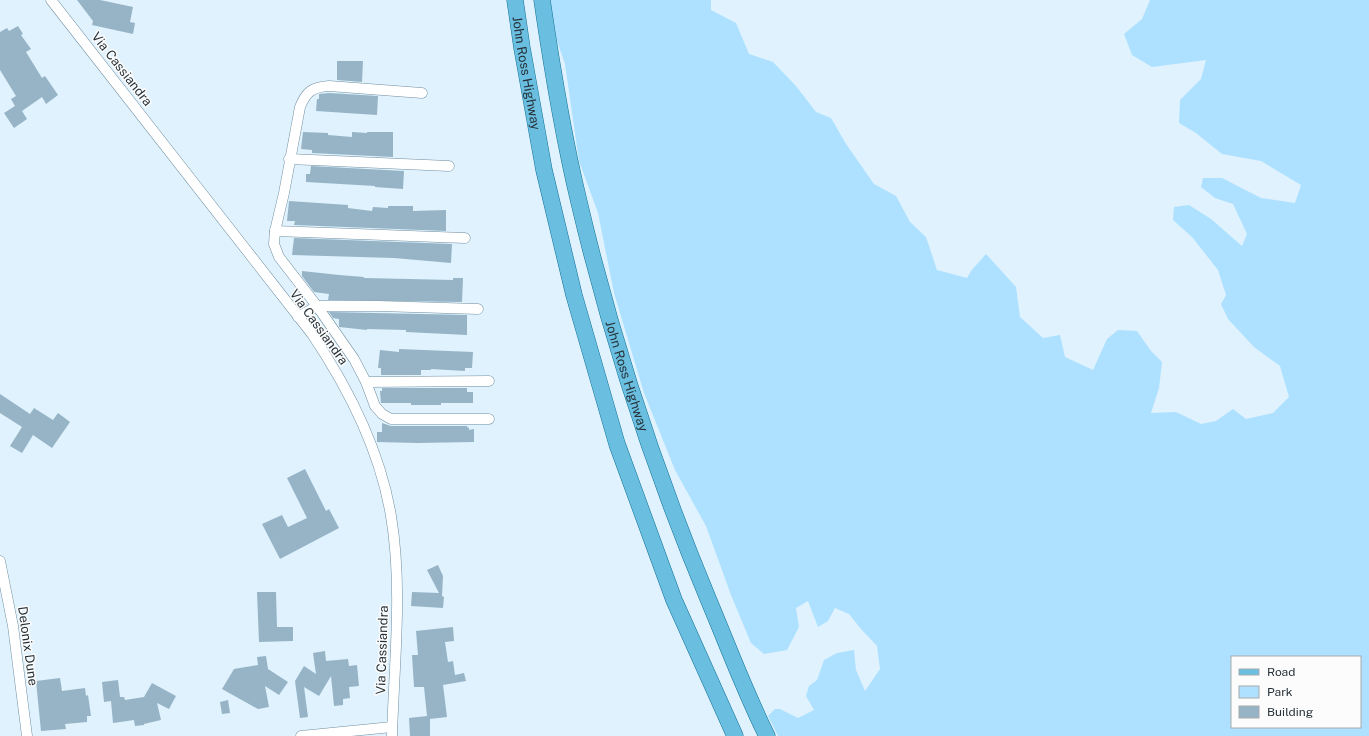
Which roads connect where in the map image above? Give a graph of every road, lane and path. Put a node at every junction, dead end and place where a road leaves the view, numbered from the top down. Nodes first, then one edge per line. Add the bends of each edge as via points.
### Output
1 (51, 0) edge
2 (515, 0) edge
3 (542, 0) edge
4 (422, 93) dead end
5 (290, 159) junction
6 (449, 166) dead end
7 (275, 231) junction
8 (465, 238) dead end
9 (317, 306) junction
10 (478, 309) dead end
11 (298, 317) junction
12 (489, 381) dead end
13 (366, 382) junction
14 (489, 420) dead end
15 (0, 561) edge
16 (392, 732) edge
17 (27, 736) edge
18 (301, 736) edge
19 (735, 736) edge
20 (767, 736) edge

1 - 11 street, Via Cassiandra
2 - 19 main road, John Ross Highway via 544,170 574,295 618,444 674,600
3 - 20 main road, John Ross Highway via 578,201 636,406 682,535
4 - 5 street via 329,86 315,88 303,98
5 - 6 street
5 - 7 street
7 - 8 street
7 - 9 street via 274,244 279,257
9 - 10 street
9 - 11 street
9 - 13 street via 354,359
11 - 16 street, Via Cassiandra via 331,362 346,388 386,488 396,559 397,631
12 - 13 street
13 - 14 street via 377,410 392,419
15 - 17 street, Delonix Dune via 13,626
16 - 18 street

